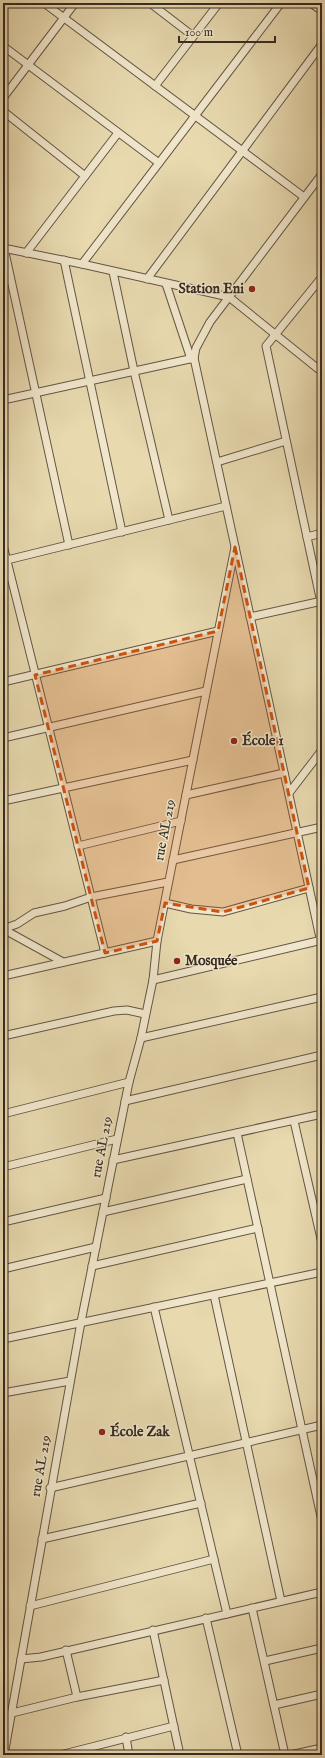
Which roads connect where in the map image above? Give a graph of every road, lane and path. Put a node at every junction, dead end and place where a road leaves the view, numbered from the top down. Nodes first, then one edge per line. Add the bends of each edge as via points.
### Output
1 (44, 3) edge
2 (75, 3) edge
3 (150, 3) edge
4 (219, 3) edge
5 (281, 3) edge
6 (311, 3) edge
7 (322, 11) edge
8 (64, 18) junction
9 (193, 36) junction
10 (322, 44) edge
11 (3, 46) edge
12 (28, 65) junction
13 (155, 86) junction
14 (3, 98) edge
15 (3, 111) edge
16 (195, 116) junction
17 (118, 133) junction
18 (242, 151) junction
19 (159, 163) junction
20 (322, 174) edge
21 (85, 176) junction
22 (304, 197) junction
23 (3, 248) edge
24 (26, 253) junction
25 (64, 260) junction
26 (82, 264) junction
27 (112, 272) junction
28 (322, 277) edge
29 (147, 279) junction
30 (166, 284) junction
31 (229, 297) junction
32 (275, 334) junction
33 (192, 359) junction
34 (134, 371) junction
35 (322, 372) edge
36 (90, 381) junction
37 (36, 393) junction
38 (3, 400) edge
39 (286, 442) junction
40 (217, 462) junction
41 (226, 506) junction
42 (169, 520) junction
43 (122, 532) junction
44 (322, 533) edge
45 (307, 537) junction
46 (3, 545) edge
47 (69, 545) junction
48 (235, 547) junction
49 (5, 561) edge
50 (322, 603) edge
51 (250, 617) junction
52 (218, 631) junction
53 (35, 675) junction
54 (3, 682) edge
55 (206, 691) junction
56 (48, 728) junction
57 (3, 738) edge
58 (322, 750) edge
59 (193, 760) junction
60 (284, 773) junction
61 (63, 787) junction
62 (289, 793) junction
63 (186, 795) junction
64 (3, 801) edge
65 (180, 821) junction
66 (322, 827) edge
67 (297, 833) junction
68 (78, 846) junction
69 (173, 860) junction
70 (168, 882) junction
71 (309, 888) junction
72 (91, 897) junction
73 (165, 903) junction
74 (3, 929) edge
75 (157, 941) junction
76 (321, 942) edge
77 (104, 953) junction
78 (63, 962) junction
79 (3, 976) edge
80 (154, 980) junction
81 (322, 997) edge
82 (145, 1014) junction
83 (3, 1036) edge
84 (141, 1038) junction
85 (322, 1055) edge
86 (129, 1082) junction
87 (125, 1101) junction
88 (3, 1114) edge
89 (322, 1114) edge
90 (294, 1121) junction
91 (237, 1133) junction
92 (117, 1139) junction
93 (113, 1160) junction
94 (3, 1166) edge
95 (247, 1179) junction
96 (106, 1198) junction
97 (103, 1212) junction
98 (3, 1222) edge
99 (258, 1228) junction
100 (322, 1243) edge
101 (96, 1248) junction
102 (92, 1266) junction
103 (3, 1269) edge
104 (322, 1272) edge
105 (270, 1283) junction
106 (214, 1295) junction
107 (154, 1307) junction
108 (81, 1322) junction
109 (3, 1339) edge
110 (70, 1381) junction
111 (3, 1393) edge
112 (322, 1424) edge
113 (302, 1429) junction
114 (246, 1442) junction
115 (190, 1455) junction
116 (50, 1488) junction
117 (201, 1503) junction
118 (322, 1521) edge
119 (42, 1539) junction
120 (214, 1559) junction
121 (322, 1592) edge
122 (281, 1601) junction
123 (30, 1606) junction
124 (252, 1608) junction
125 (227, 1614) junction
126 (206, 1618) junction
127 (153, 1630) junction
128 (322, 1648) edge
129 (66, 1650) junction
130 (21, 1659) junction
131 (264, 1661) junction
132 (164, 1680) junction
133 (322, 1694) edge
134 (77, 1697) junction
135 (274, 1705) junction
136 (12, 1713) junction
137 (174, 1726) junction
138 (126, 1737) junction
139 (322, 1748) edge
140 (4, 1755) edge
141 (60, 1755) edge
142 (129, 1755) edge
143 (180, 1755) edge
144 (238, 1755) edge
145 (285, 1755) edge
146 (290, 1755) edge

1 - 8 street
2 - 8 street
3 - 9 street
4 - 9 street
5 - 16 street
6 - 7 street
8 - 12 street
8 - 13 street
9 - 13 street
10 - 18 street
11 - 12 street
12 - 14 street
12 - 17 street
13 - 16 street
15 - 21 street
16 - 18 street
16 - 19 street
17 - 19 street
17 - 21 street
18 - 22 street
18 - 29 street
19 - 26 street
20 - 22 street
21 - 24 street
22 - 31 street
23 - 24 street
23 - 37 street
24 - 25 street
25 - 26 street
25 - 36 street
26 - 27 street
27 - 29 street
27 - 34 street
28 - 32 street
29 - 30 street
30 - 31 street
30 - 33 street
31 - 32 street
31 - 33 street via 210,322
32 - 35 street
32 - 39 street via 266,346
33 - 34 street
33 - 40 street
34 - 36 street
34 - 42 street
36 - 37 street
36 - 43 street
37 - 38 street
37 - 47 street
39 - 40 street
39 - 45 street
40 - 41 street
41 - 42 street
41 - 48 street
42 - 43 street
43 - 47 street
44 - 45 street
45 - 50 street
46 - 49 street
47 - 49 street
48 - 51 street
48 - 52 street, rue AL 219
49 - 53 street
50 - 51 street
51 - 60 street
52 - 53 street
52 - 55 street, rue AL 219
53 - 54 street
53 - 56 street
55 - 56 street
55 - 59 street, rue AL 219
56 - 57 street
56 - 61 street
58 - 62 street
59 - 61 street
59 - 63 street, rue AL 219
60 - 62 street
60 - 63 street
61 - 64 street
61 - 68 street
62 - 67 street
63 - 65 street, rue AL 219
65 - 68 street
65 - 69 street, rue AL 219
66 - 67 street
67 - 69 street
67 - 71 street
68 - 72 street
69 - 70 street, rue AL 219
70 - 72 street
70 - 73 street, rue AL 219
71 - 73 street via 223,912 191,910
71 - 76 street
72 - 74 street via 65,906 34,912 17,924
72 - 77 street
73 - 75 street, rue AL 219
74 - 78 street
75 - 77 street
75 - 80 street, rue AL 219
76 - 80 street
77 - 78 street
78 - 79 street
80 - 82 street, rue AL 219
81 - 84 street
82 - 83 street via 127,1010 114,1011
82 - 84 street, rue AL 219
84 - 86 street, rue AL 219
85 - 87 street
86 - 87 street, rue AL 219
86 - 88 street
87 - 92 street, rue AL 219
89 - 90 street
90 - 91 street
90 - 100 street
91 - 93 street
91 - 95 street
92 - 93 street, rue AL 219
92 - 94 street
93 - 96 street, rue AL 219
95 - 97 street
95 - 99 street
96 - 97 street, rue AL 219
96 - 98 street
97 - 101 street, rue AL 219
99 - 102 street
99 - 105 street
101 - 102 street, rue AL 219
101 - 103 street
102 - 108 street, rue AL 219
104 - 105 street
105 - 106 street
105 - 113 street
106 - 107 street
106 - 114 street
107 - 108 street
107 - 115 street
108 - 109 street
108 - 110 street, rue AL 219
110 - 111 street
110 - 116 street, rue AL 219
112 - 113 street
113 - 114 street
113 - 118 street
114 - 115 street
114 - 122 street
115 - 116 street
115 - 117 street
116 - 119 street, rue AL 219
117 - 119 street
117 - 120 street
119 - 123 street, rue AL 219
120 - 123 street
120 - 125 street
121 - 122 street
122 - 124 street
123 - 130 street, rue AL 219
124 - 125 street
124 - 131 street
125 - 126 street
126 - 127 street
126 - 144 street
127 - 129 street
127 - 132 street
128 - 131 street
129 - 130 street
129 - 134 street
130 - 136 street, rue AL 219
131 - 135 street
132 - 134 street
132 - 137 street
133 - 135 street
134 - 136 street
135 - 145 street
136 - 140 street, rue AL 219
137 - 138 street
137 - 143 street
138 - 141 street
138 - 142 street
139 - 146 street

